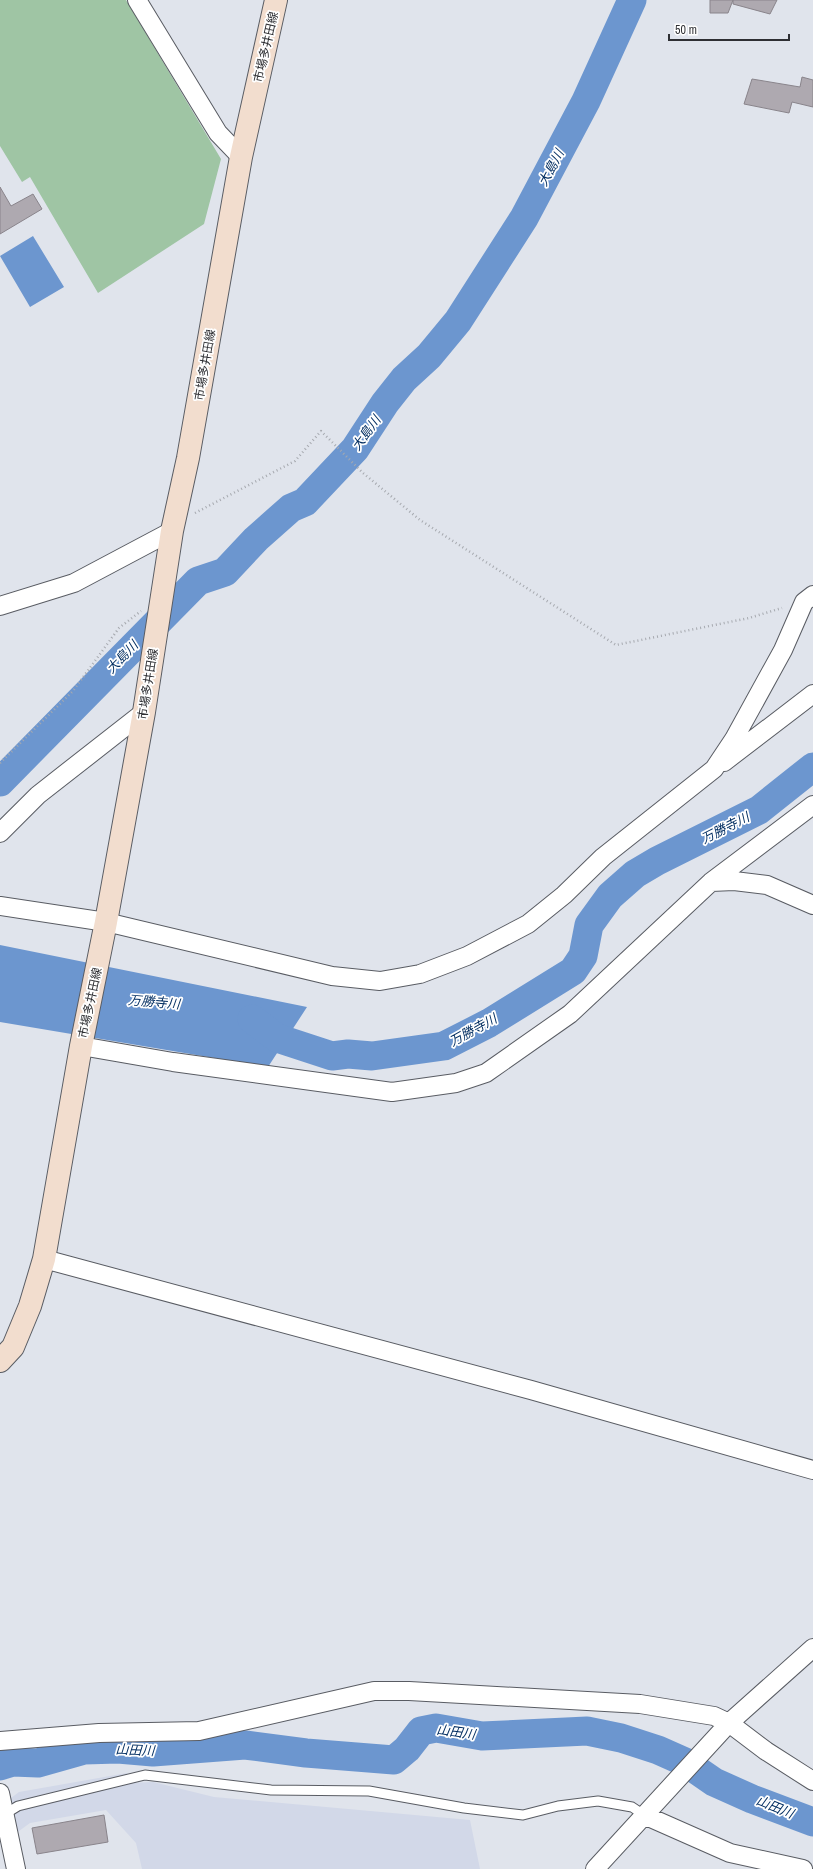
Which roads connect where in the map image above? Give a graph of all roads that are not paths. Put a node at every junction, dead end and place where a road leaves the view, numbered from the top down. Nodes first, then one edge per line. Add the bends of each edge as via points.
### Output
1 (137, 0) edge
2 (276, 0) edge
3 (241, 157) junction
4 (172, 531) junction
5 (809, 598) edge
6 (0, 606) edge
7 (813, 694) edge
8 (144, 712) junction
9 (714, 769) junction
10 (813, 805) edge
11 (0, 833) edge
12 (711, 882) junction
13 (813, 905) edge
14 (0, 906) edge
15 (105, 927) junction
16 (82, 1039) junction
17 (44, 1259) junction
18 (0, 1361) edge
19 (813, 1470) edge
20 (813, 1648) edge
21 (725, 1728) junction
22 (0, 1741) edge
23 (813, 1781) edge
24 (2, 1803) edge
25 (648, 1810) junction
26 (16, 1869) edge
27 (596, 1869) edge
28 (803, 1869) edge

1 - 3 street via 218,133
2 - 3 main road, 市場多井田線
3 - 4 main road, 市場多井田線 via 188,458
4 - 6 street via 74,583
4 - 8 main road, 市場多井田線
5 - 9 street via 734,739
7 - 9 street
8 - 11 street via 38,795
8 - 15 main road, 市場多井田線
9 - 15 street via 603,857 564,895 528,924 467,956 420,974 380,981 332,976
10 - 12 street
12 - 13 street via 734,881 767,885
12 - 16 street via 570,1014 486,1073 456,1083 392,1092 173,1062
14 - 15 street
15 - 16 main road, 市場多井田線
16 - 17 main road, 市場多井田線
17 - 18 main road, 市場多井田線 via 30,1306 13,1347
17 - 19 street via 524,1388
20 - 21 street
21 - 22 street via 714,1716 640,1704 374,1691 199,1731 99,1733
21 - 23 street
21 - 25 street
24 - 25 lane via 18,1806 145,1775 271,1790 369,1791 464,1808 523,1815 558,1806 598,1801
24 - 26 street
25 - 27 street
25 - 28 street via 730,1853

